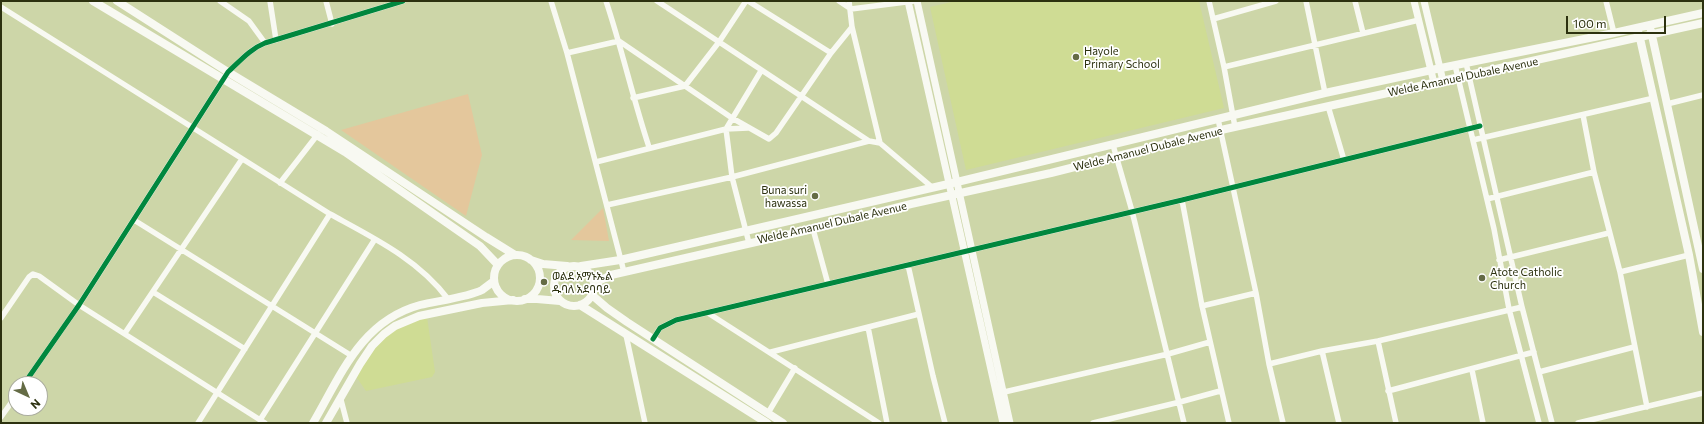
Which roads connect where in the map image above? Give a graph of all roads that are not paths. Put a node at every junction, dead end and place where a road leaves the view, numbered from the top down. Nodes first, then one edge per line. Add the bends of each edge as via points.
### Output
1 (93, 1) edge
2 (220, 1) edge
3 (270, 1) edge
4 (326, 1) edge
5 (403, 1) edge
6 (551, 1) edge
7 (606, 1) edge
8 (656, 1) edge
9 (747, 1) edge
10 (839, 1) edge
11 (849, 1) edge
12 (912, 1) edge
13 (1209, 1) edge
14 (1276, 1) edge
15 (1306, 1) edge
16 (1355, 1) edge
17 (1414, 1) edge
18 (1424, 1) edge
19 (1606, 1) edge
20 (119, 2) edge
21 (1264, 2) edge
22 (385, 4) edge
23 (1, 7) edge
24 (851, 9) junction
25 (1703, 13) edge
26 (1213, 19) junction
27 (1419, 20) junction
28 (1703, 23) edge
29 (332, 24) junction
30 (1650, 24) junction
31 (852, 27) junction
32 (1638, 27) junction
33 (1363, 33) junction
34 (1614, 33) junction
35 (1652, 36) junction
36 (1640, 38) junction
37 (276, 40) junction
38 (619, 40) junction
39 (719, 42) junction
40 (265, 43) junction
41 (1314, 45) junction
42 (567, 53) junction
43 (831, 53) junction
44 (1466, 63) junction
45 (1455, 65) junction
46 (1224, 67) junction
47 (1440, 68) junction
48 (1431, 70) junction
49 (762, 71) junction
50 (228, 72) junction
51 (1468, 75) junction
52 (1458, 78) junction
53 (223, 80) junction
54 (1443, 81) junction
55 (1434, 83) junction
56 (684, 86) junction
57 (1325, 93) junction
58 (1703, 95) edge
59 (802, 96) junction
60 (633, 98) junction
61 (1654, 98) junction
62 (1667, 104) junction
63 (1328, 106) junction
64 (1233, 115) junction
65 (1583, 115) junction
66 (732, 118) junction
67 (1218, 119) junction
68 (192, 126) junction
69 (1480, 126) junction
70 (1235, 127) junction
71 (726, 128) junction
72 (748, 128) junction
73 (1470, 129) junction
74 (1221, 130) junction
75 (326, 131) junction
76 (316, 135) junction
77 (1482, 138) junction
78 (1473, 140) junction
79 (869, 141) junction
80 (880, 143) junction
81 (1113, 144) junction
82 (649, 147) junction
83 (1116, 156) junction
84 (242, 159) junction
85 (1344, 160) junction
86 (596, 162) junction
87 (1594, 172) junction
88 (732, 177) junction
89 (280, 183) junction
90 (953, 183) junction
91 (1232, 187) junction
92 (933, 188) junction
93 (956, 194) junction
94 (1497, 197) junction
95 (1487, 199) junction
96 (1182, 200) junction
97 (861, 204) junction
98 (607, 205) junction
99 (1132, 211) junction
100 (330, 214) junction
101 (863, 216) junction
102 (134, 220) junction
103 (813, 229) junction
104 (746, 230) junction
105 (1609, 233) junction
106 (375, 239) junction
107 (749, 242) junction
108 (180, 249) junction
109 (1701, 249) edge
110 (969, 251) junction
111 (515, 255) junction
112 (1689, 255) junction
113 (1511, 257) junction
114 (531, 260) junction
115 (620, 260) junction
116 (1500, 260) junction
117 (498, 265) junction
118 (908, 265) junction
119 (567, 266) junction
120 (581, 266) junction
121 (1703, 269) edge
122 (624, 272) junction
123 (1620, 272) junction
124 (494, 281) junction
125 (594, 283) junction
126 (828, 284) junction
127 (153, 292) junction
128 (1256, 293) junction
129 (592, 295) junction
130 (448, 299) junction
131 (513, 300) junction
132 (522, 300) junction
133 (560, 301) junction
134 (80, 305) junction
135 (580, 305) junction
136 (1202, 306) junction
137 (272, 307) junction
138 (1522, 307) junction
139 (1509, 309) junction
140 (708, 313) junction
141 (919, 314) junction
142 (1, 318) edge
143 (868, 327) junction
144 (316, 332) junction
145 (1703, 332) edge
146 (125, 333) junction
147 (626, 335) junction
148 (653, 339) junction
149 (1378, 341) junction
150 (1210, 342) junction
151 (357, 348) junction
152 (1634, 348) junction
153 (245, 349) junction
154 (1322, 351) junction
155 (771, 352) junction
156 (1534, 352) junction
157 (367, 353) junction
158 (1168, 354) junction
159 (352, 356) junction
160 (1521, 356) junction
161 (1269, 364) junction
162 (795, 368) junction
163 (1472, 370) junction
164 (1539, 372) junction
165 (30, 376) edge
166 (1220, 391) junction
167 (1388, 391) junction
168 (217, 393) junction
169 (1000, 393) junction
170 (1703, 393) edge
171 (341, 400) junction
172 (1180, 402) junction
173 (8, 407) edge
174 (1647, 407) junction
175 (768, 413) junction
176 (1, 417) edge
177 (262, 421) edge
178 (198, 423) edge
179 (313, 423) edge
180 (326, 423) edge
181 (346, 423) edge
182 (645, 423) edge
183 (767, 423) edge
184 (783, 423) edge
185 (879, 423) edge
186 (887, 423) edge
187 (945, 423) edge
188 (1003, 423) edge
189 (1010, 423) edge
190 (1093, 423) edge
191 (1184, 423) edge
192 (1229, 423) edge
193 (1283, 423) edge
194 (1339, 423) edge
195 (1396, 423) edge
196 (1483, 423) edge
197 (1539, 423) edge
198 (1552, 423) edge
199 (1578, 423) edge

1 - 53 main road
2 - 40 street via 249,21
3 - 37 street
4 - 29 street
5 - 22 street
6 - 42 street
7 - 38 street
8 - 39 street
9 - 39 street
9 - 43 street
10 - 24 street
11 - 24 street
12 - 24 street
12 - 90 street
13 - 26 street
14 - 21 street
15 - 41 street
16 - 33 street
17 - 27 street
18 - 47 street
19 - 34 street
20 - 50 main road
21 - 26 street
22 - 29 street
23 - 68 street
24 - 31 street
25 - 30 main road
26 - 46 street
27 - 33 street
27 - 48 street
28 - 35 main road, Welde Amanuel Dubale Avenue
29 - 37 street
30 - 32 main road
30 - 35 main road
31 - 43 street
31 - 80 street
32 - 34 main road
32 - 36 main road
33 - 41 street
34 - 44 main road
35 - 36 main road, Welde Amanuel Dubale Avenue
35 - 62 main road
36 - 51 main road, Welde Amanuel Dubale Avenue
36 - 61 main road
37 - 40 street
38 - 42 street
38 - 56 street
38 - 60 street
39 - 49 street
39 - 56 street
40 - 50 street via 256,46
41 - 46 street
41 - 57 street
42 - 86 street
43 - 59 street
44 - 45 main road
44 - 51 street
45 - 47 main road
45 - 52 street
46 - 64 street
47 - 48 main road
47 - 54 street
48 - 55 street
48 - 57 main road
49 - 59 street
49 - 66 street
50 - 53 street
50 - 75 main road
51 - 52 main road, Welde Amanuel Dubale Avenue
51 - 69 street
52 - 54 main road, Welde Amanuel Dubale Avenue
52 - 73 street
53 - 68 street
53 - 76 main road
54 - 55 main road, Welde Amanuel Dubale Avenue
55 - 63 main road, Welde Amanuel Dubale Avenue
56 - 60 street
56 - 66 street
57 - 64 main road
58 - 62 street
59 - 72 street via 769,139
59 - 79 street
60 - 82 street
61 - 65 street
61 - 112 main road
62 - 109 main road
63 - 70 main road, Welde Amanuel Dubale Avenue
63 - 85 street
64 - 67 main road
64 - 70 street
65 - 77 street
65 - 87 street
66 - 71 street
66 - 72 street
67 - 74 street
67 - 81 main road
68 - 84 street
68 - 102 street
69 - 73 street
69 - 77 street
70 - 74 main road, Welde Amanuel Dubale Avenue
71 - 72 street
71 - 82 street
71 - 88 street
73 - 78 street
73 - 85 street
74 - 83 main road, Welde Amanuel Dubale Avenue
74 - 91 street
75 - 76 street
75 - 111 main road
76 - 89 street
76 - 117 main road via 409,195 480,246
77 - 78 street
77 - 94 street
78 - 95 street
79 - 80 street
79 - 88 street
80 - 92 street
81 - 83 street
81 - 90 main road
82 - 86 street
83 - 93 main road, Welde Amanuel Dubale Avenue
83 - 99 street
84 - 89 street
84 - 108 street
85 - 91 street
86 - 98 street
87 - 94 street
87 - 105 street
88 - 98 street
88 - 104 street
89 - 100 street
90 - 92 main road
90 - 93 street
91 - 96 street
91 - 128 street
92 - 97 main road
93 - 101 main road, Welde Amanuel Dubale Avenue
93 - 110 street
94 - 95 street
94 - 113 street
95 - 116 street
96 - 99 street
96 - 136 street
97 - 101 main road
97 - 104 main road
98 - 115 street
99 - 110 street
99 - 158 street
100 - 106 street
100 - 137 street
101 - 103 main road, Welde Amanuel Dubale Avenue
102 - 108 street
102 - 134 street
103 - 107 main road, Welde Amanuel Dubale Avenue
103 - 126 street
104 - 107 street
104 - 115 main road
105 - 113 street
105 - 123 street
106 - 130 street via 423,271
106 - 144 street
107 - 122 main road, Welde Amanuel Dubale Avenue
108 - 127 street
108 - 137 street
109 - 121 main road
110 - 118 street
110 - 169 street
111 - 114 main road
111 - 117 main road via 507,257
112 - 123 street
112 - 145 main road
113 - 116 street
113 - 138 street
114 - 119 main road
114 - 132 main road via 539,274 539,282 531,296
115 - 120 main road
115 - 122 street
116 - 139 street
117 - 124 main road
118 - 126 street
118 - 141 street
119 - 120 main road
119 - 133 main road via 555,278 553,286
120 - 125 main road via 592,276
122 - 125 main road, Welde Amanuel Dubale Avenue via 610,275
123 - 152 street
124 - 130 main road via 481,290
124 - 131 main road via 500,293
125 - 129 main road
126 - 140 street
127 - 146 street
127 - 153 street
128 - 136 street
128 - 161 street
129 - 135 main road
129 - 148 main road
130 - 151 main road via 413,307 392,316 366,336
131 - 132 main road
131 - 157 main road via 482,303 407,320 384,334
132 - 133 main road via 537,298
133 - 135 main road via 567,305
134 - 142 street via 33,274
134 - 146 street
134 - 165 street
135 - 147 main road
136 - 150 street
137 - 144 street
137 - 153 street
138 - 139 street
138 - 156 street
139 - 149 street
139 - 160 street
140 - 148 street via 666,324
140 - 155 street
141 - 143 street
141 - 187 street
143 - 155 street
143 - 186 street
144 - 159 street
144 - 177 street
146 - 168 street
147 - 182 street
147 - 183 main road
148 - 175 main road
149 - 154 street
149 - 167 street
150 - 158 street
150 - 166 street
151 - 157 main road
151 - 159 main road
152 - 164 street
152 - 174 street
153 - 168 street
154 - 161 street
154 - 194 street
155 - 162 street
156 - 160 street
156 - 164 street
157 - 171 main road
158 - 169 street
158 - 172 street
159 - 179 main road
160 - 163 street
160 - 197 street
161 - 193 street
162 - 175 street
162 - 185 street
163 - 167 street
163 - 196 street
164 - 198 street
166 - 172 street
166 - 192 street
167 - 195 street
168 - 177 street
168 - 178 street
169 - 188 street
169 - 189 street
170 - 174 street
171 - 180 main road
171 - 181 street
172 - 190 street
172 - 191 street
173 - 176 street
174 - 199 street
175 - 184 main road

